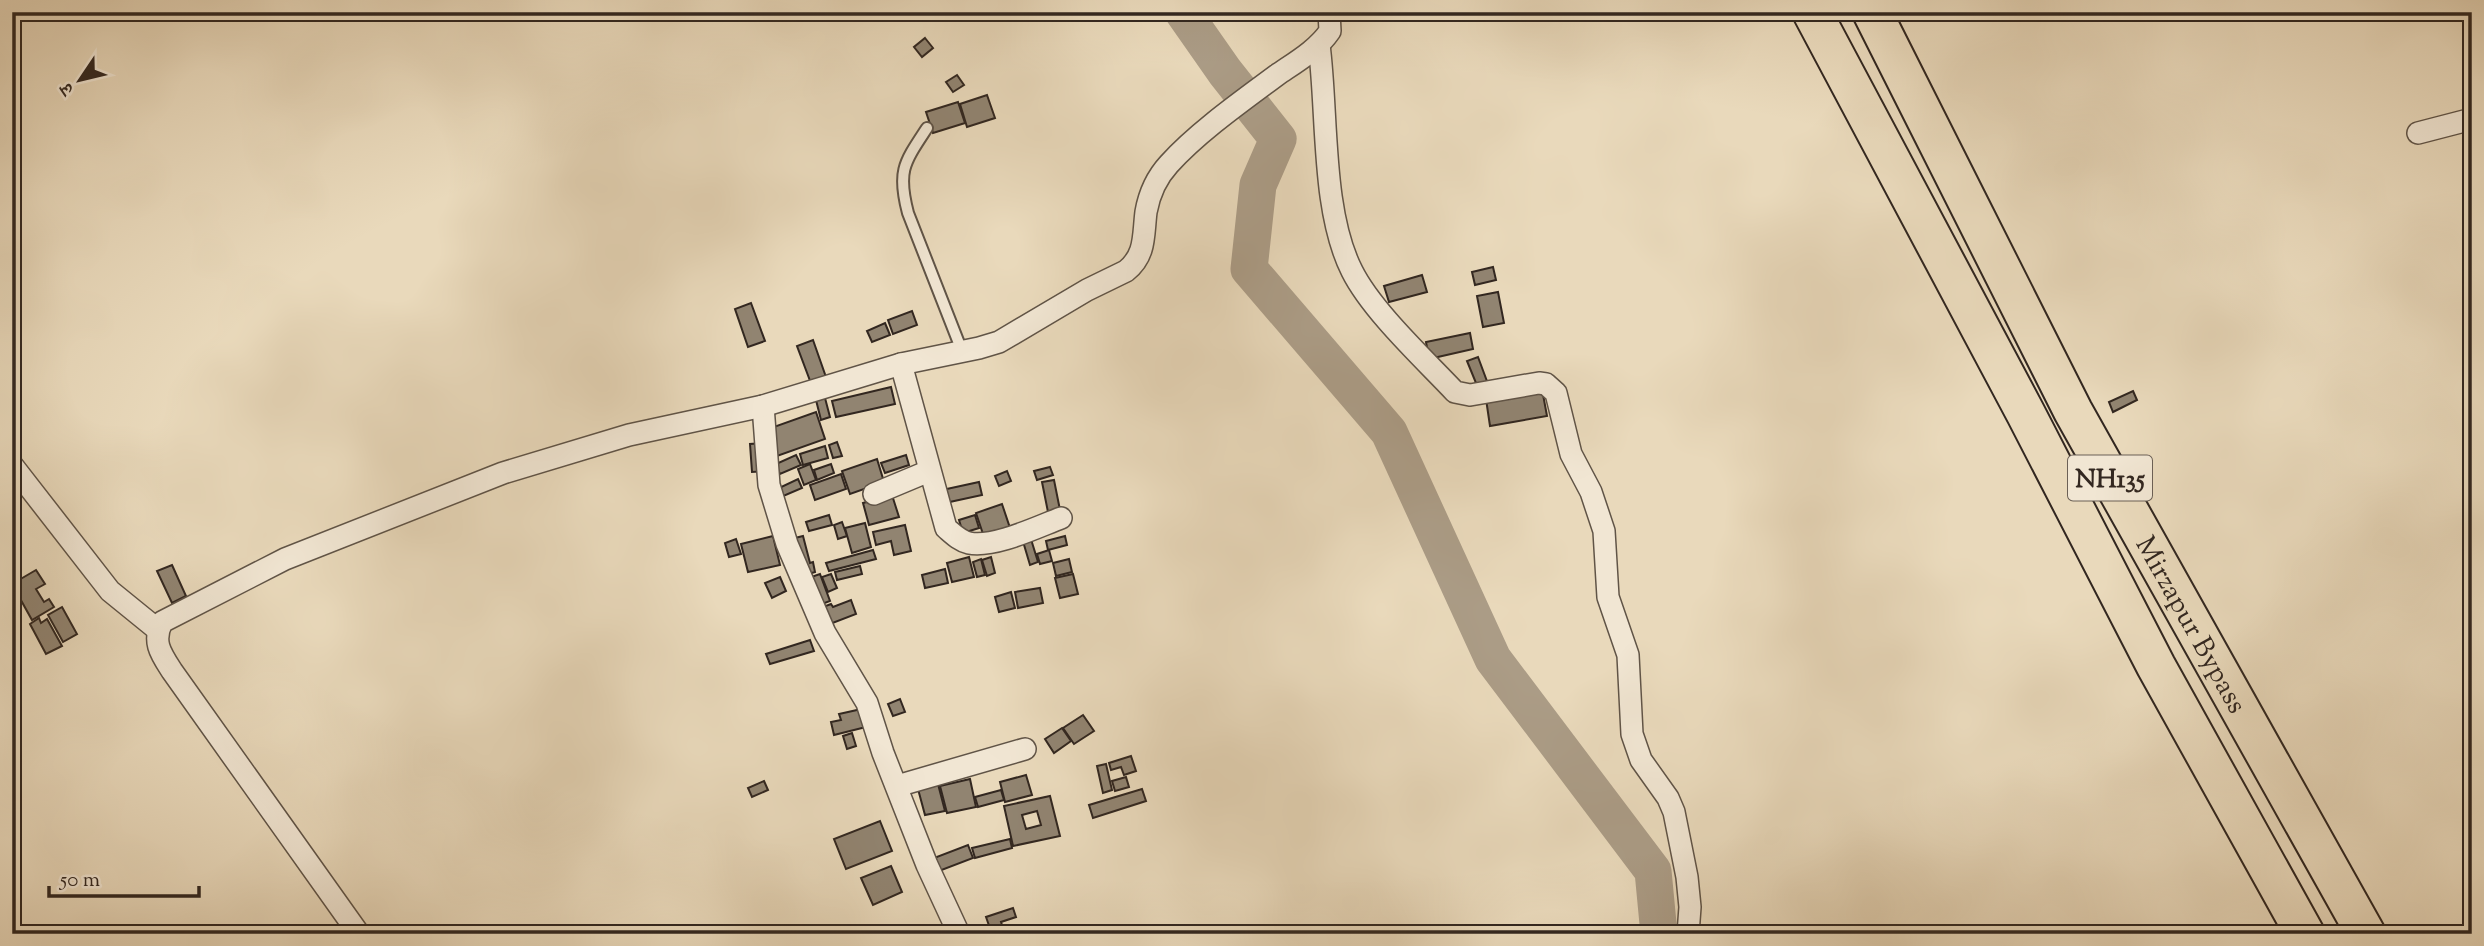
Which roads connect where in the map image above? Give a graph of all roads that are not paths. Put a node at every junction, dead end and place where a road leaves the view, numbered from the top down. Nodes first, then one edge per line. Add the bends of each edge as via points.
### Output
1 (1329, 12) edge
2 (1812, 12) edge
3 (1872, 12) edge
4 (1319, 45) junction
5 (2472, 119) edge
6 (927, 128) dead end
7 (2418, 133) dead end
8 (962, 351) junction
9 (901, 364) junction
10 (763, 406) junction
11 (12, 465) edge
12 (929, 471) junction
13 (874, 494) dead end
14 (1061, 518) dead end
15 (158, 630) junction
16 (1025, 749) dead end
17 (897, 786) junction
18 (359, 934) edge
19 (960, 934) edge
20 (1688, 934) edge
21 (2305, 934) edge
22 (2367, 934) edge

1 - 4 street via 1330,31
2 - 21 highway, NH135 via 2156,666
3 - 22 highway, Mirzapur Bypass / NH135 via 2073,411
4 - 8 street via 1237,103 1170,163 1146,211 1142,254 1135,264 999,342
4 - 20 street via 1335,224 1361,286 1455,392 1470,395 1539,383 1556,393 1571,454 1604,531 1608,597 1628,655 1635,749 1674,811 1687,877
5 - 7 street
6 - 8 lane via 902,174 904,195
8 - 9 street
9 - 10 street
9 - 12 street
10 - 15 street via 629,435 503,473 285,559 171,616
10 - 17 street via 769,485 787,544 825,633 867,704
11 - 15 street via 110,591
12 - 13 street
12 - 14 street via 946,528 965,542 979,544
15 - 18 street via 159,650 172,671
16 - 17 street
17 - 19 street

